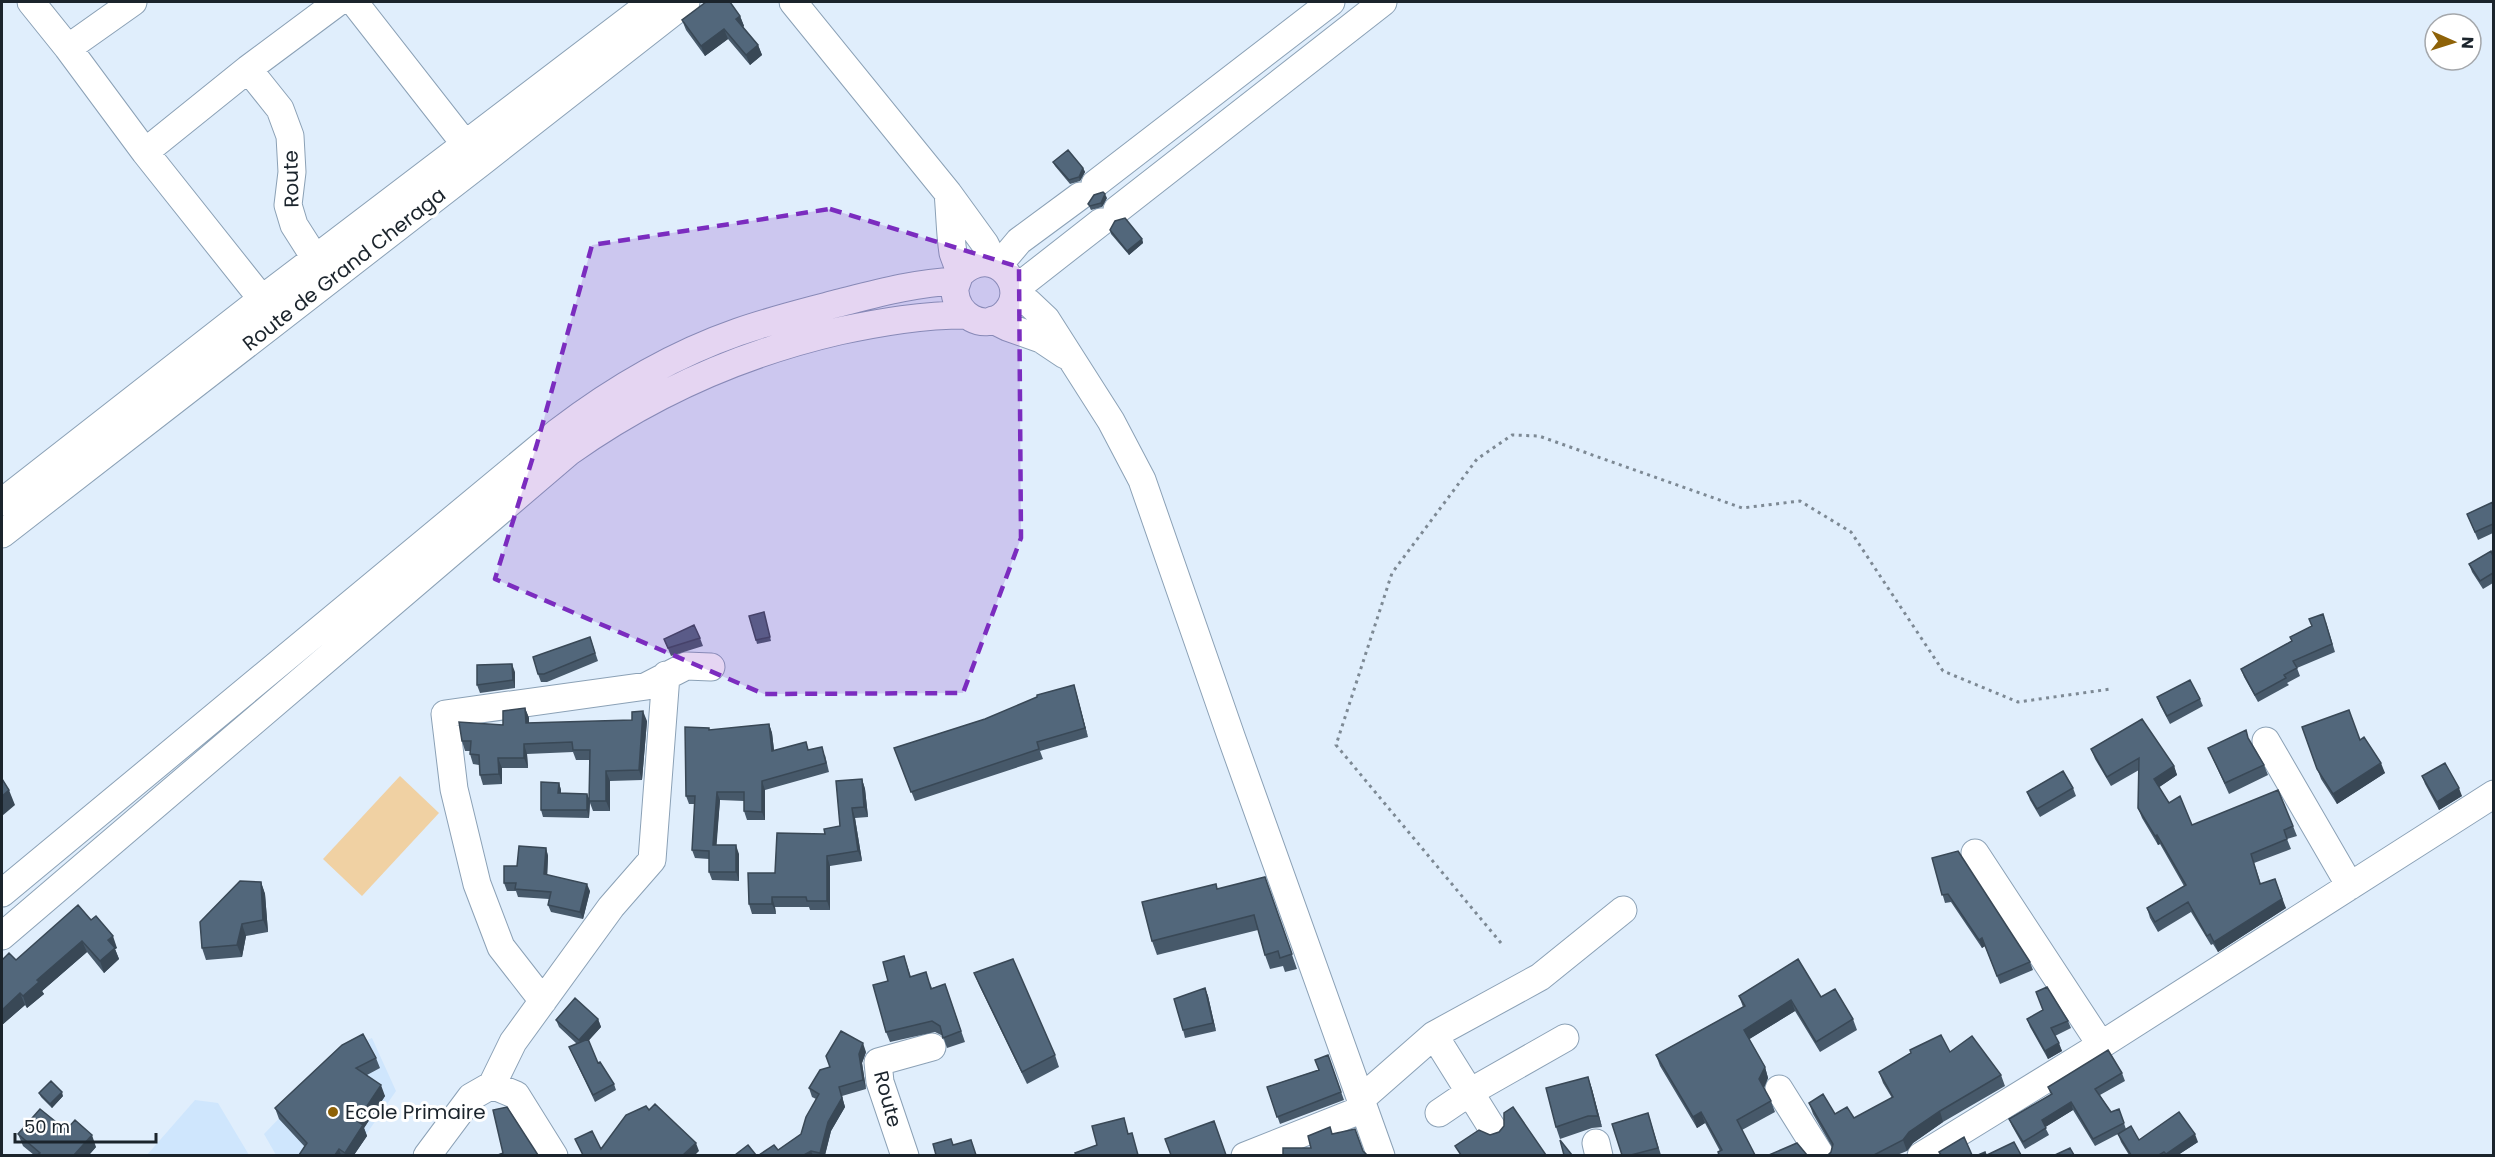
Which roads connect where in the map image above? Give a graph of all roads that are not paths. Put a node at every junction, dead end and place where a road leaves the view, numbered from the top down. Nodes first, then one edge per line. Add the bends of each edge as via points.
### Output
1 (30, 2) edge
2 (133, 2) edge
3 (338, 2) edge
4 (354, 2) edge
5 (652, 2) edge
6 (686, 2) edge
7 (793, 2) edge
8 (1331, 2) edge
9 (1383, 2) edge
10 (68, 48) junction
11 (248, 69) junction
12 (465, 144) junction
13 (145, 152) junction
14 (948, 193) junction
15 (315, 258) junction
16 (996, 265) junction
17 (958, 278) junction
18 (1014, 293) junction
19 (262, 299) junction
20 (966, 315) junction
21 (278, 320) junction
22 (993, 320) junction
23 (1069, 358) junction
24 (2, 502) edge
25 (2, 534) edge
26 (711, 667) dead end
27 (666, 675) junction
28 (2266, 741) dead end
29 (2493, 794) edge
30 (1975, 853) dead end
31 (2350, 886) junction
32 (2, 893) edge
33 (1623, 910) dead end
34 (2, 936) edge
35 (543, 1001) junction
36 (1434, 1035) junction
37 (1565, 1038) dead end
38 (2101, 1045) junction
39 (932, 1047) dead end
40 (492, 1085) junction
41 (1779, 1089) dead end
42 (1470, 1092) junction
43 (1362, 1104) junction
44 (1439, 1113) dead end
45 (1494, 1131) edge
46 (449, 1145) edge
47 (427, 1155) edge
48 (554, 1155) edge
49 (905, 1155) edge
50 (1245, 1155) edge
51 (1380, 1155) edge
52 (1821, 1155) edge
53 (1921, 1155) edge

1 - 10 street
2 - 10 street
3 - 11 street
4 - 12 street
5 - 12 street
6 - 21 street, Route de Grand Cheraga
7 - 14 street
8 - 16 street via 1019,242
9 - 18 street
10 - 13 street
11 - 13 street
11 - 15 street, Route via 280,109 292,162 288,205 294,225
12 - 15 street
13 - 19 street
14 - 16 street
14 - 17 street
15 - 19 street
16 - 17 street via 976,263
16 - 18 street via 1011,279
17 - 20 street via 957,304
17 - 32 street via 898,288 748,328 672,359 613,392 558,432
18 - 22 street via 1009,308
18 - 23 street via 1038,310
19 - 21 street
19 - 24 street
20 - 22 street via 974,320
20 - 34 street via 892,320 747,356 675,387 597,432
21 - 25 street, Route de Grand Cheraga
22 - 23 street via 1041,339
23 - 43 street via 1111,421 1142,480
26 - 27 street via 686,666
27 - 35 street via 652,860 611,907
27 - 35 street via 647,686 446,714 454,789 477,884 501,947
28 - 31 street
29 - 31 street
30 - 38 street
31 - 38 street
33 - 36 street via 1540,976
35 - 40 street via 513,1042
36 - 42 street
36 - 43 street
37 - 42 street
38 - 53 street
39 - 49 street, Route via 878,1062 880,1082
40 - 46 street via 471,1097
40 - 48 street via 516,1095
41 - 52 street
42 - 44 street
42 - 45 street
43 - 50 street
43 - 51 street
46 - 47 street

